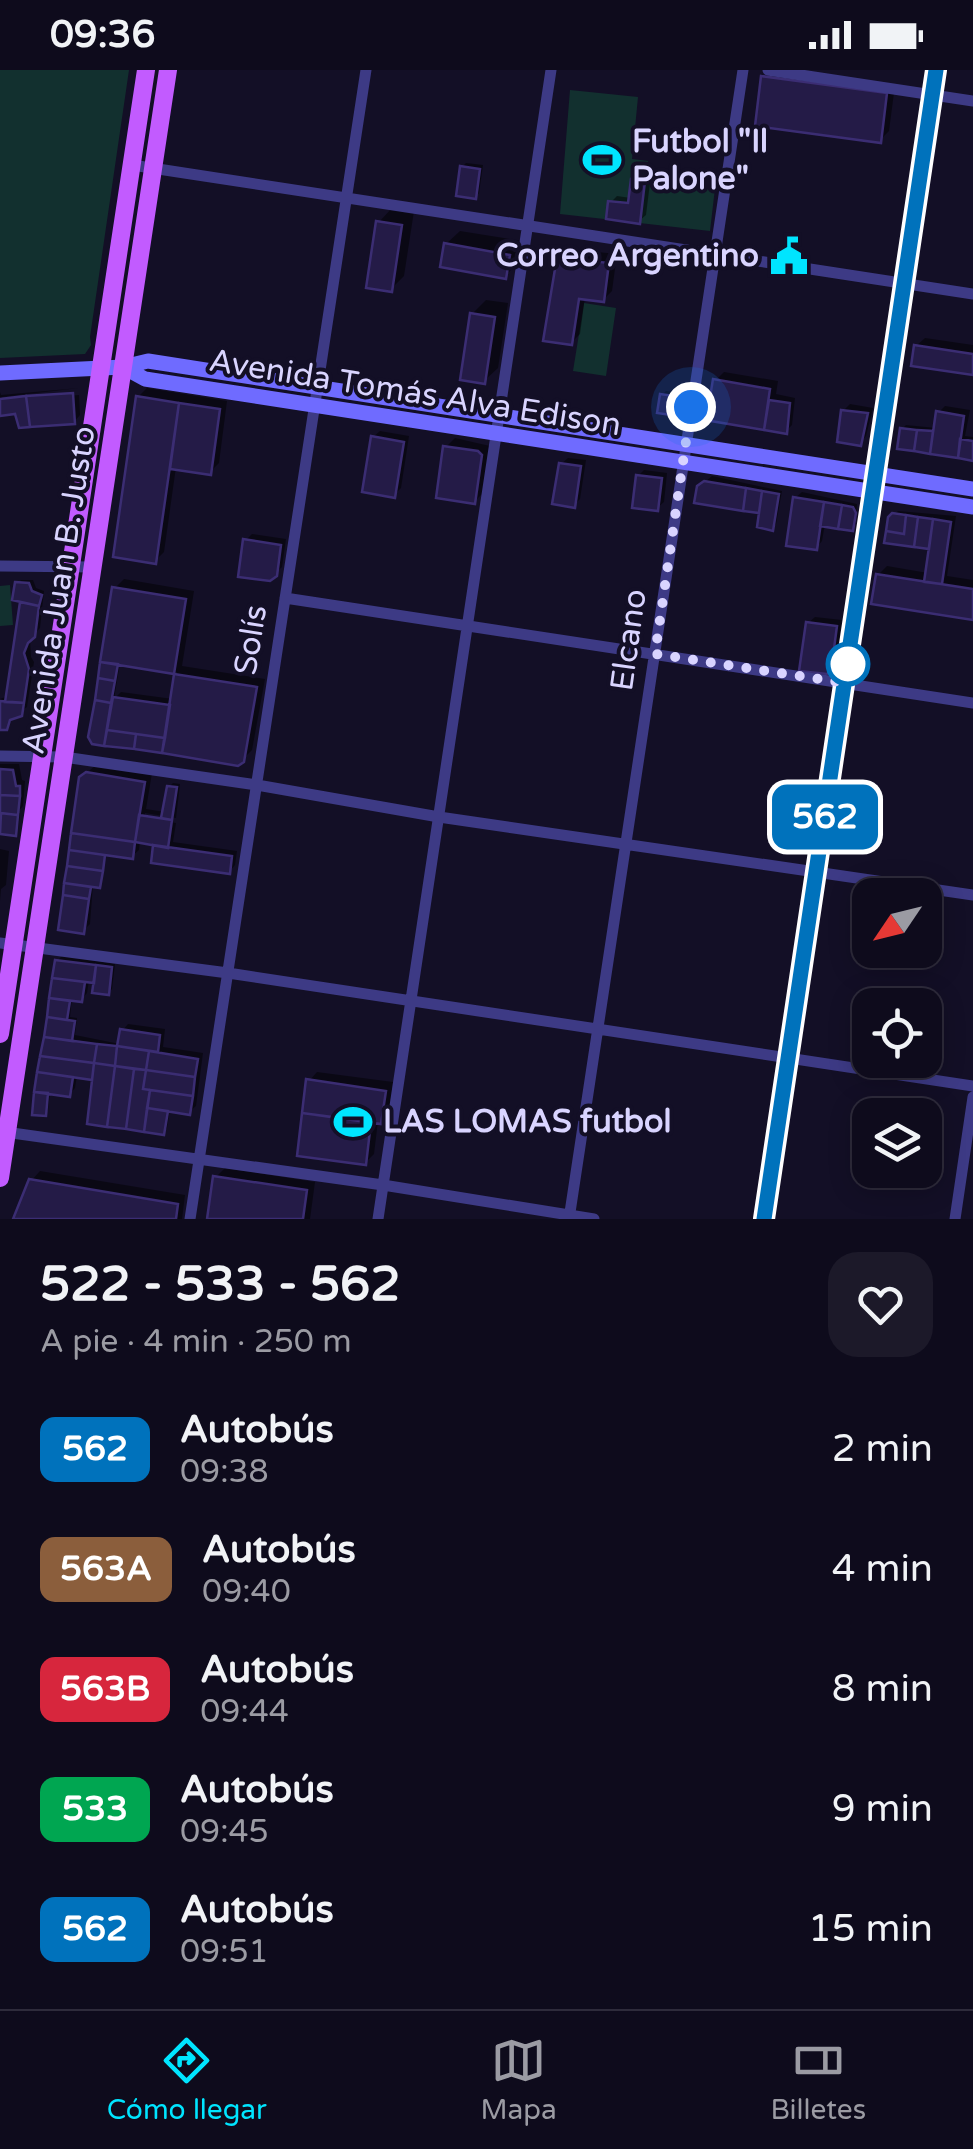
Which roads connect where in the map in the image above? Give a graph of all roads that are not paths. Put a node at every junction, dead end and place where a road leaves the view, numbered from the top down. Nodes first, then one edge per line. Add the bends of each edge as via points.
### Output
1 (146, 70) edge
2 (168, 70) edge
3 (366, 70) edge
4 (551, 70) edge
5 (743, 70) edge
6 (768, 70) edge
7 (936, 70) edge
8 (932, 95) junction
9 (973, 101) edge
10 (132, 165) junction
11 (153, 168) junction
12 (348, 198) junction
13 (528, 226) junction
14 (714, 254) junction
15 (904, 283) junction
16 (973, 294) edge
17 (123, 367) junction
18 (101, 369) junction
19 (0, 373) edge
20 (316, 388) junction
21 (313, 406) junction
22 (499, 416) junction
23 (496, 434) junction
24 (686, 445) junction
25 (682, 462) junction
26 (876, 474) junction
27 (973, 489) edge
28 (874, 492) junction
29 (973, 507) edge
30 (71, 565) junction
31 (0, 566) edge
32 (92, 568) junction
33 (285, 598) junction
34 (467, 626) junction
35 (655, 654) junction
36 (845, 683) junction
37 (973, 702) edge
38 (42, 754) junction
39 (0, 756) edge
40 (64, 756) junction
41 (257, 785) junction
42 (438, 817) junction
43 (626, 842) junction
44 (817, 872) junction
45 (973, 895) edge
46 (7, 943) edge
47 (35, 946) junction
48 (228, 973) junction
49 (411, 1001) junction
50 (598, 1029) junction
51 (0, 1034) edge
52 (789, 1058) junction
53 (973, 1086) edge
54 (973, 1097) edge
55 (4, 1132) edge
56 (199, 1161) junction
57 (0, 1178) edge
58 (383, 1185) junction
59 (570, 1217) edge
60 (190, 1219) edge
61 (378, 1219) edge
62 (594, 1219) edge
63 (764, 1219) edge
64 (954, 1219) edge

1 - 10 main road, Avenida Juan B. Justo
2 - 11 main road, Avenida Juan B. Justo
3 - 12 street, Solís
4 - 13 street
5 - 14 street, Elcano
6 - 8 street
7 - 8 street
8 - 9 street
8 - 15 street
10 - 11 street
10 - 18 main road, Avenida Juan B. Justo
11 - 12 street
11 - 17 main road, Avenida Juan B. Justo
12 - 13 street
12 - 20 street, Solís
13 - 14 street
13 - 22 street
14 - 15 street
14 - 24 street, Elcano
15 - 16 street
15 - 26 street
17 - 18 main road
17 - 20 main road, Avenida Tomás Alva Edison via 148,361
17 - 21 main road, Avenida Tomás Alva Edison via 144,379
17 - 32 main road, Avenida Juan B. Justo
18 - 19 main road
18 - 30 main road, Avenida Juan B. Justo
20 - 21 street, Solís
20 - 22 main road, Avenida Tomás Alva Edison
21 - 23 main road, Avenida Tomás Alva Edison
21 - 33 street, Solís
22 - 23 street
22 - 24 main road, Avenida Tomás Alva Edison
23 - 25 main road, Avenida Tomás Alva Edison
23 - 34 street
24 - 25 street, Elcano
24 - 26 main road, Avenida Tomás Alva Edison
25 - 28 main road, Avenida Tomás Alva Edison
25 - 35 street, Elcano
26 - 27 main road, Avenida Tomás Alva Edison
26 - 28 street
28 - 29 main road, Avenida Tomás Alva Edison
28 - 36 street
30 - 31 street
30 - 32 street
30 - 38 main road, Avenida Juan B. Justo
32 - 40 main road, Avenida Juan B. Justo
33 - 34 street
33 - 41 street, Solís
34 - 35 street
34 - 42 street
35 - 36 street
35 - 43 street, Elcano
36 - 37 street
36 - 44 street
38 - 39 street
38 - 40 street
38 - 46 main road, Avenida Juan B. Justo
40 - 41 street
40 - 47 main road, Avenida Juan B. Justo
41 - 42 street
41 - 48 street, Solís
42 - 43 street
42 - 49 street
43 - 44 street
43 - 50 street, Elcano
44 - 45 street
44 - 52 street
46 - 47 street
46 - 51 main road, Avenida Juan B. Justo
47 - 48 street
47 - 55 main road, Avenida Juan B. Justo
48 - 49 street
48 - 56 street, Solís
49 - 50 street
49 - 58 street
50 - 52 street
50 - 59 street, Elcano
52 - 53 street
52 - 63 street
54 - 64 street
55 - 56 street
55 - 57 main road, Avenida Juan B. Justo
56 - 58 street
56 - 60 street, Solís
58 - 59 street
58 - 61 street
59 - 62 street

